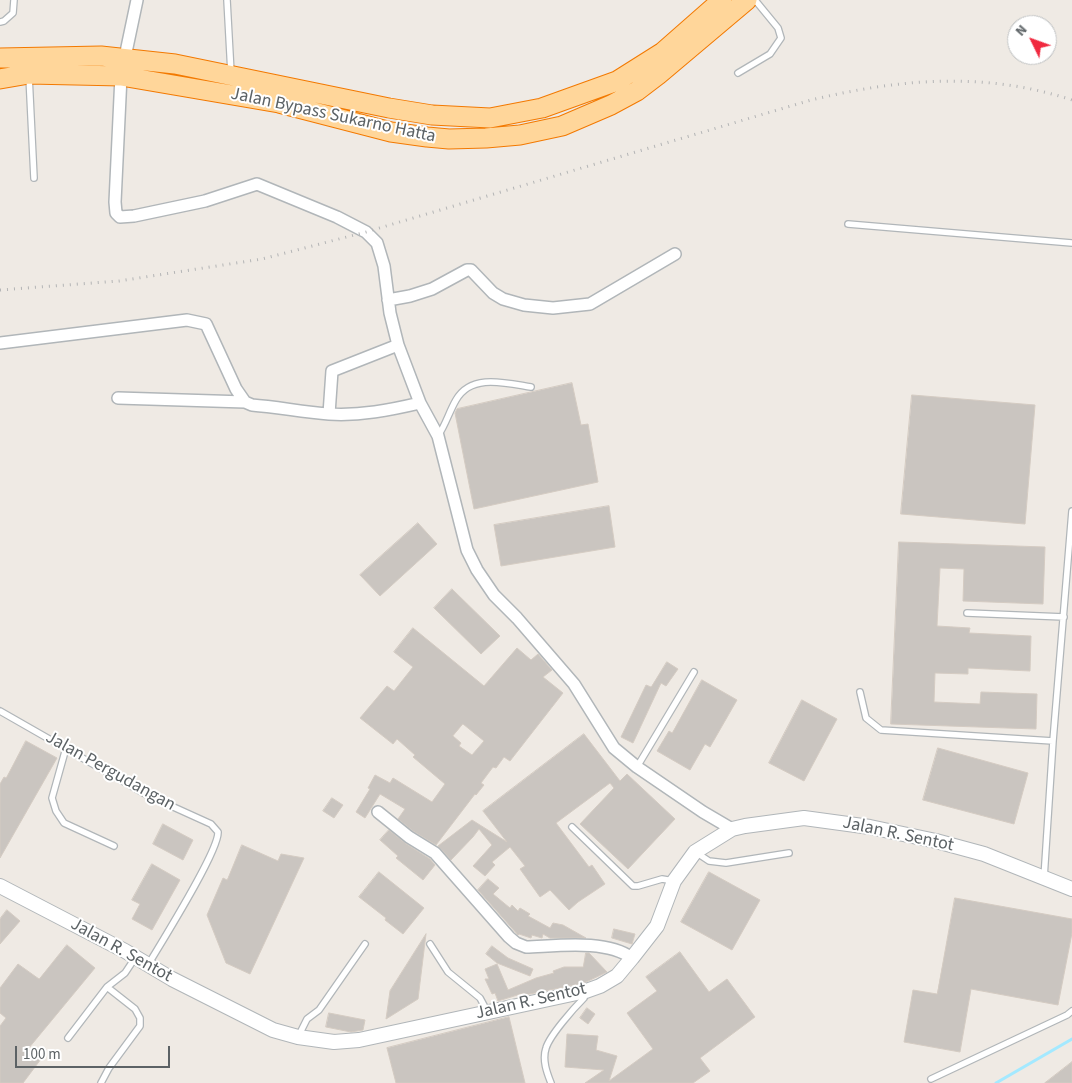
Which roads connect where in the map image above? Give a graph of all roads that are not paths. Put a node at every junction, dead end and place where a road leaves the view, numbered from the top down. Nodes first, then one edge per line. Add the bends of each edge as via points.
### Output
1 (14, 0) edge
2 (138, 0) edge
3 (227, 0) edge
4 (722, 0) edge
5 (747, 0) edge
6 (755, 0) edge
7 (0, 22) edge
8 (0, 58) edge
9 (122, 67) junction
10 (738, 73) dead end
11 (29, 74) junction
12 (231, 76) junction
13 (0, 79) edge
14 (34, 178) dead end
15 (848, 224) dead end
16 (1072, 243) edge
17 (675, 254) dead end
18 (388, 300) junction
19 (0, 343) edge
20 (398, 345) junction
21 (531, 387) dead end
22 (118, 398) dead end
23 (245, 402) junction
24 (420, 403) junction
25 (329, 414) junction
26 (438, 436) junction
27 (1072, 511) edge
28 (1071, 522) edge
29 (967, 613) dead end
30 (1064, 617) junction
31 (694, 672) dead end
32 (860, 692) dead end
33 (0, 711) edge
34 (1053, 741) junction
35 (66, 748) junction
36 (637, 767) junction
37 (378, 812) dead end
38 (572, 827) dead end
39 (732, 829) junction
40 (114, 846) dead end
41 (695, 852) junction
42 (789, 853) dead end
43 (1044, 878) junction
44 (674, 881) junction
45 (0, 886) edge
46 (1072, 889) edge
47 (365, 944) dead end
48 (430, 944) dead end
49 (135, 958) junction
50 (632, 958) junction
51 (148, 965) junction
52 (108, 987) junction
53 (586, 991) junction
54 (1072, 1011) edge
55 (488, 1012) junction
56 (298, 1037) junction
57 (68, 1038) dead end
58 (931, 1079) dead end
59 (101, 1083) edge
60 (551, 1083) edge

1 - 7 lane via 13,13
2 - 9 street
3 - 12 lane
4 - 12 highway, Jalan Bypass Sukarno Hatta via 663,52 617,81 542,108 490,118 415,113
5 - 9 highway, Jalan Bypass Sukarno Hatta via 638,91 562,126 520,135 458,139 391,132
6 - 10 lane via 778,28 780,38 770,54
8 - 9 highway, Jalan Bypass Sukarno Hatta via 84,56
9 - 11 highway, Jalan Bypass Sukarno Hatta
9 - 12 highway, Jalan Bypass Sukarno Hatta via 175,64
9 - 18 street via 115,202 116,213 120,217 205,201 257,184 366,232 379,250
11 - 13 highway, Jalan Bypass Sukarno Hatta
11 - 14 lane
15 - 16 lane
17 - 18 street via 590,304 553,308 503,299 471,270 432,289
18 - 20 street
19 - 23 street via 187,320 206,324
20 - 24 street
20 - 25 street via 332,371
21 - 26 lane via 489,381 468,386 456,399
22 - 23 street
23 - 25 street
24 - 25 street via 382,412
24 - 26 street
26 - 36 street via 466,550 477,570 494,595 574,684 614,748
27 - 28 lane
28 - 30 lane
29 - 30 lane
30 - 34 lane
31 - 36 lane
32 - 34 lane via 866,718 881,730
33 - 35 lane, Jalan Pergudangan
34 - 43 lane
35 - 40 lane via 52,798 56,810 64,822
35 - 51 lane, Jalan Pergudangan via 147,795 211,824 218,832 204,867
36 - 39 street
37 - 50 street via 435,853 516,943 526,947 591,946 625,953
38 - 44 lane via 633,886 662,879
39 - 41 street, Jalan R. Sentot
39 - 43 street, Jalan R. Sentot via 804,818 870,827 984,854
41 - 42 lane via 709,861 726,863
41 - 44 street, Jalan R. Sentot
43 - 46 street, Jalan R. Sentot
44 - 50 street, Jalan R. Sentot via 656,926
45 - 49 street, Jalan R. Sentot
47 - 56 lane via 318,1010 306,1019
48 - 55 lane via 448,972 480,998
49 - 51 street, Jalan R. Sentot
49 - 52 lane via 125,973
50 - 53 street, Jalan R. Sentot via 617,976
51 - 56 street, Jalan R. Sentot via 273,1030
52 - 57 lane
52 - 59 lane via 135,1009 140,1026
53 - 55 street, Jalan R. Sentot
53 - 60 lane via 546,1048 546,1068
54 - 58 lane
55 - 56 street, Jalan R. Sentot via 359,1040 334,1042

